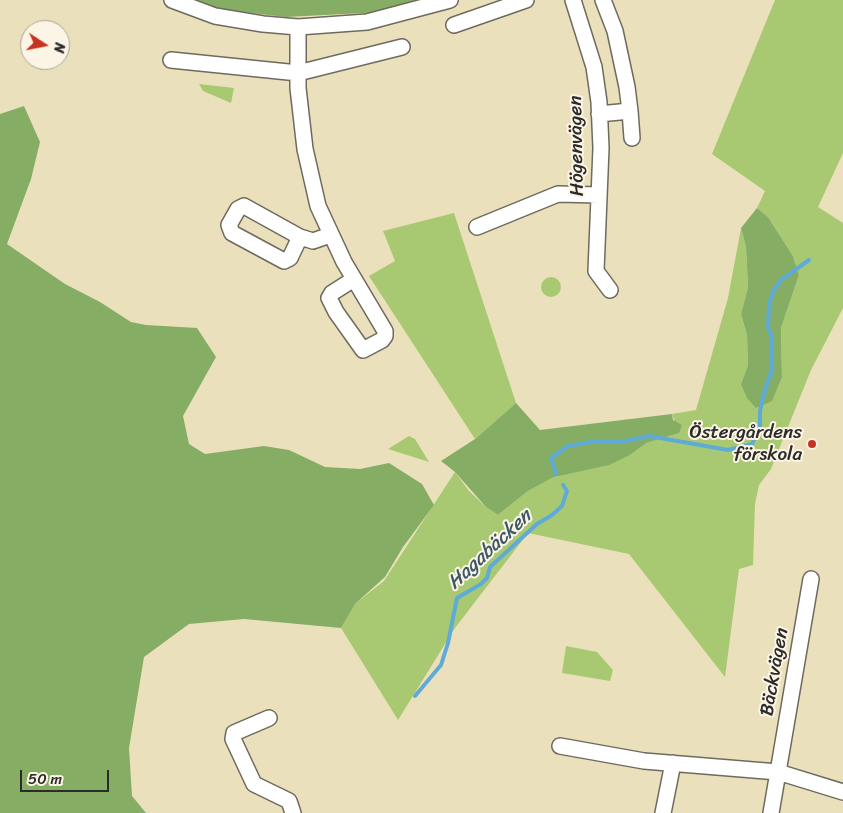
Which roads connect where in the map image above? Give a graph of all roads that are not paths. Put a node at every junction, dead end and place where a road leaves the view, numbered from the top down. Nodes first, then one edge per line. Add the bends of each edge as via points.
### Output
1 (172, 0) edge
2 (450, 0) edge
3 (526, 0) edge
4 (574, 0) edge
5 (603, 0) edge
6 (454, 25) dead end
7 (298, 27) junction
8 (402, 47) dead end
9 (171, 60) dead end
10 (298, 72) junction
11 (630, 111) junction
12 (599, 114) junction
13 (632, 138) dead end
14 (599, 195) junction
15 (477, 227) dead end
16 (330, 235) junction
17 (300, 237) dead end
18 (354, 279) dead end
19 (610, 290) dead end
20 (811, 579) dead end
21 (269, 718) dead end
22 (560, 746) dead end
23 (672, 763) junction
24 (778, 772) junction
25 (843, 792) edge
26 (293, 813) edge
27 (663, 813) edge
28 (771, 813) edge

1 - 7 street via 215,16
2 - 7 street via 368,22
3 - 6 street
4 - 12 street, Högenvägen via 594,67
5 - 11 street via 615,31
7 - 10 street
8 - 10 street
9 - 10 street
10 - 16 street via 305,149 318,206
11 - 12 street
11 - 13 street
12 - 14 street, Högenvägen via 602,148
14 - 15 street via 558,194
14 - 19 street, Högenvägen via 596,270
16 - 17 street via 313,240
16 - 18 street
20 - 24 street, Bäckvägen
21 - 26 street via 234,733 233,739 254,784 289,801
22 - 23 street
23 - 24 street
23 - 27 street
24 - 25 street
24 - 28 street, Bäckvägen

